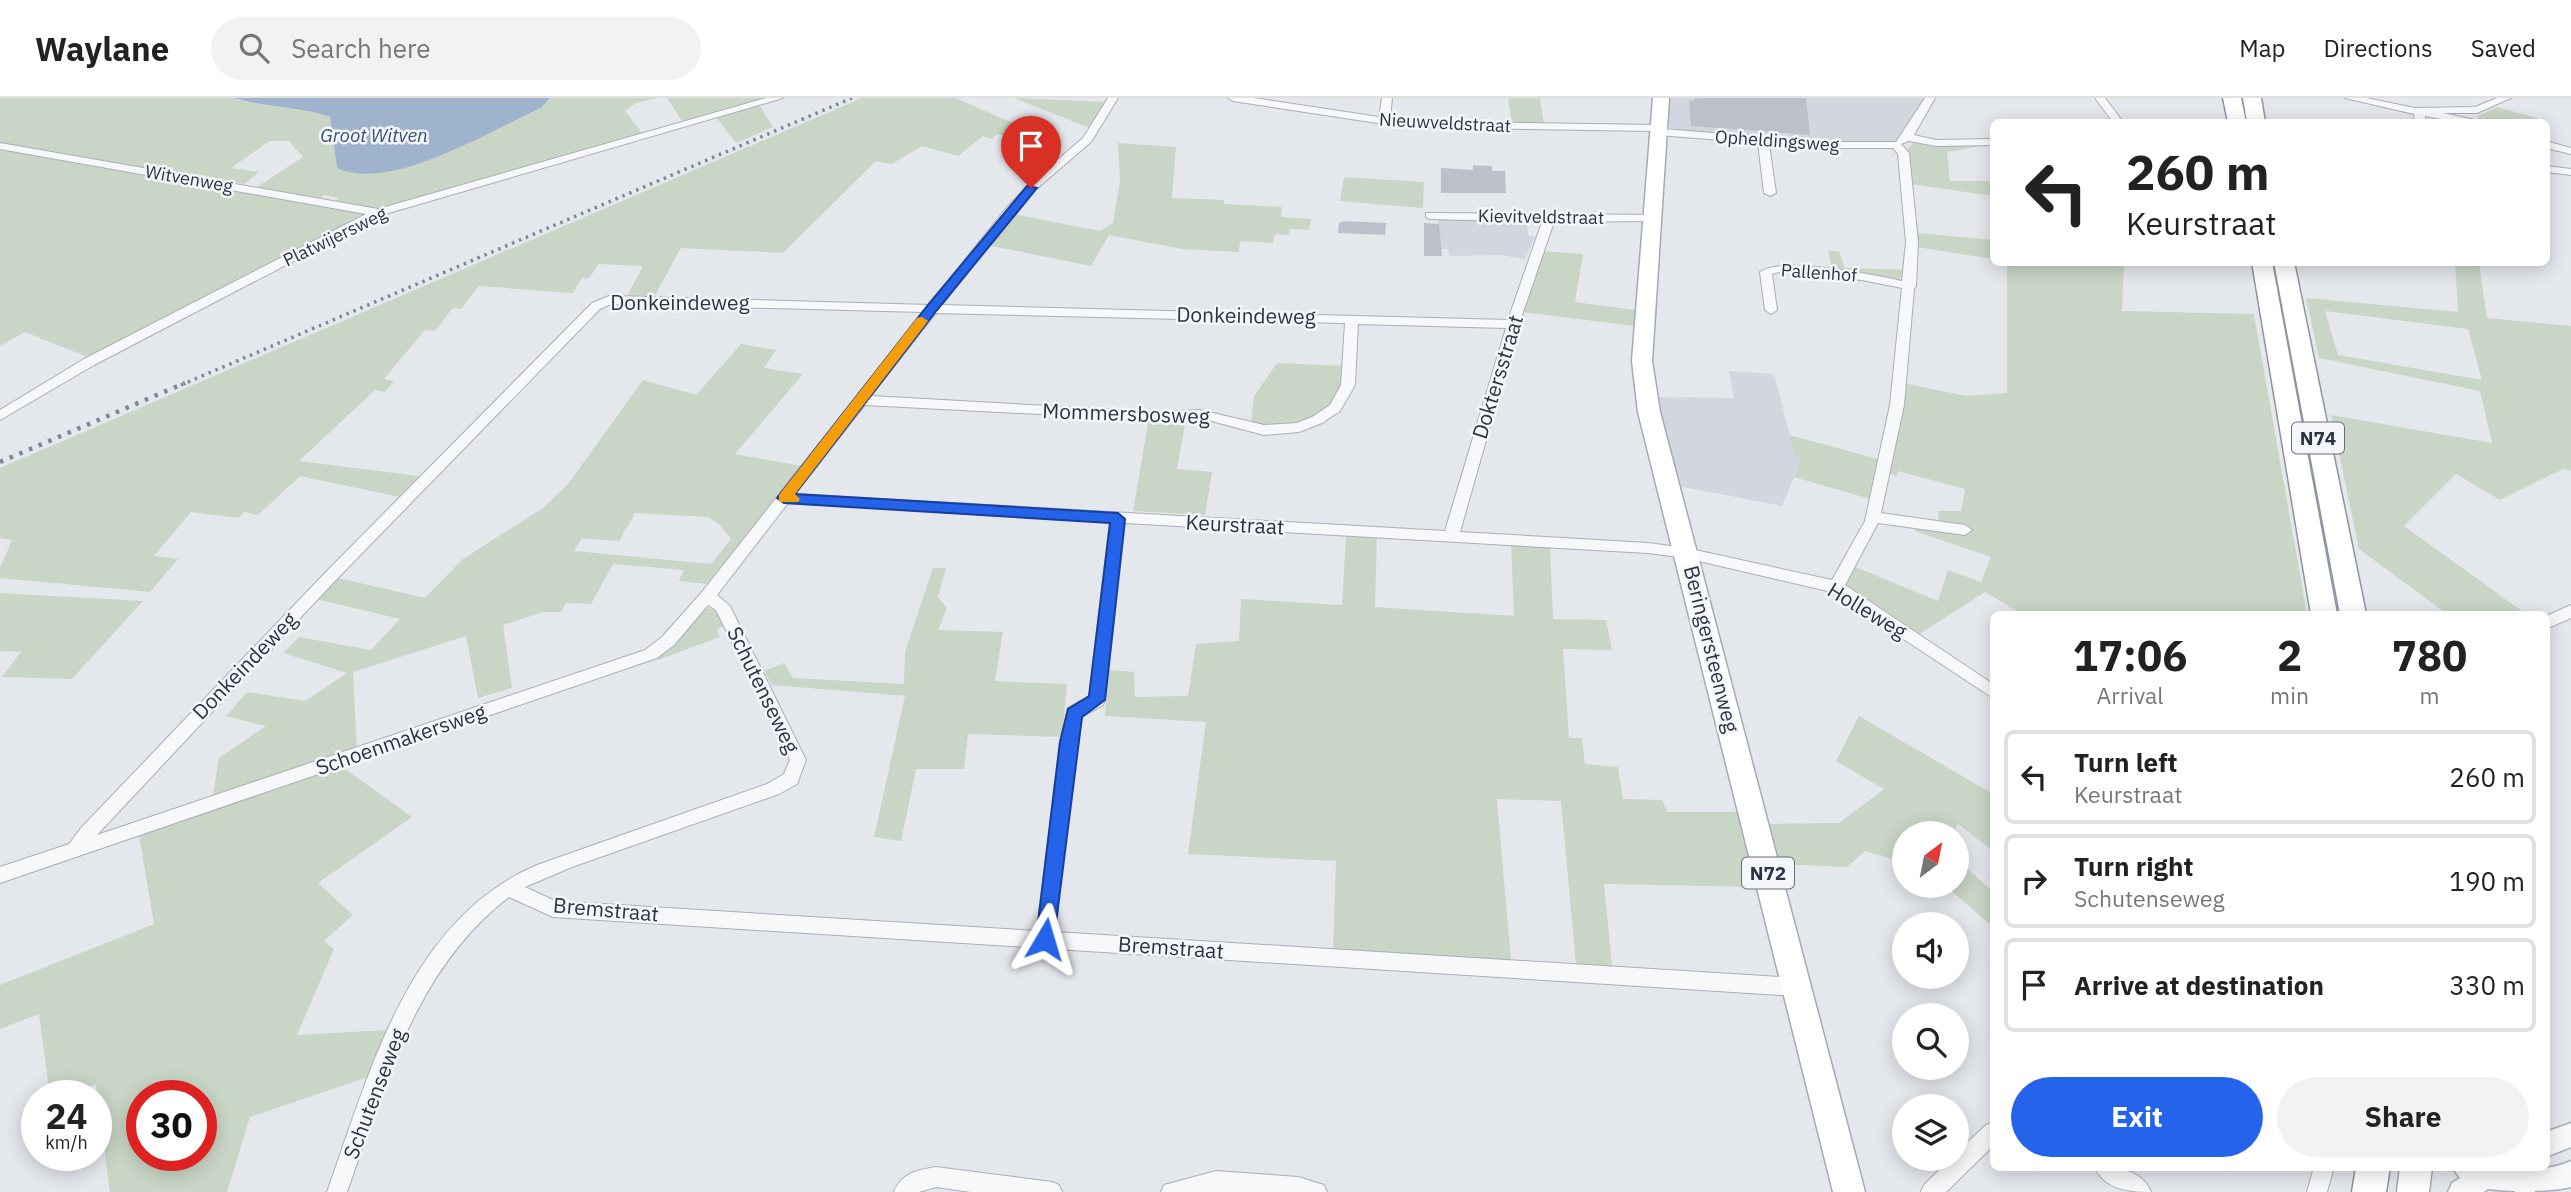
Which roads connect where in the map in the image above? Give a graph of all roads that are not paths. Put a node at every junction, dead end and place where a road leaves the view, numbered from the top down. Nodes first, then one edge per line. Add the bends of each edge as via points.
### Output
1 (778, 98) edge
2 (1113, 98) edge
3 (1233, 98) edge
4 (1387, 98) edge
5 (1661, 98) edge
6 (1930, 98) edge
7 (2100, 98) edge
8 (2232, 98) edge
9 (2252, 98) edge
10 (2350, 98) edge
11 (2506, 98) edge
12 (2477, 110) junction
13 (2419, 116) edge
14 (2116, 119) edge
15 (2236, 119) edge
16 (2256, 119) edge
17 (2446, 119) edge
18 (2474, 119) edge
19 (1384, 122) junction
20 (1658, 130) junction
21 (1763, 140) junction
22 (1902, 141) junction
23 (1990, 142) edge
24 (0, 146) edge
25 (2565, 150) edge
26 (2565, 171) edge
27 (1770, 193) dead end
28 (378, 213) junction
29 (1430, 215) dead end
30 (1652, 217) junction
31 (1549, 219) junction
32 (2263, 266) edge
33 (2285, 266) edge
34 (1910, 286) junction
35 (932, 308) junction
36 (1771, 310) dead end
37 (1352, 318) junction
38 (1513, 324) junction
39 (860, 400) junction
40 (0, 416) edge
41 (784, 498) junction
42 (1873, 517) junction
43 (1118, 519) junction
44 (1965, 530) dead end
45 (1451, 536) junction
46 (1686, 553) junction
47 (1836, 587) junction
48 (707, 596) junction
49 (2323, 611) edge
50 (2352, 611) edge
51 (2571, 611) edge
52 (2550, 621) edge
53 (1990, 690) edge
54 (74, 851) junction
55 (0, 875) edge
56 (508, 888) junction
57 (1045, 939) junction
58 (1797, 987) junction
59 (1990, 1135) edge
60 (2571, 1135) edge
61 (2550, 1143) edge
62 (2111, 1171) edge
63 (2323, 1171) edge
64 (2373, 1171) edge
65 (2416, 1171) edge
66 (2474, 1172) edge
67 (2571, 1174) edge
68 (2522, 1181) edge
69 (337, 1192) edge
70 (904, 1192) edge
71 (1052, 1192) edge
72 (1171, 1192) edge
73 (1317, 1192) edge
74 (1849, 1192) edge
75 (1931, 1192) edge
76 (2141, 1192) edge
77 (2317, 1192) edge
78 (2370, 1192) edge
79 (2413, 1192) edge
80 (2460, 1192) edge

1 - 28 street, Platwijersweg
2 - 35 street via 1087,140 1031,188
3 - 19 street, Nieuwveldstraat
4 - 19 street
5 - 20 main road, Beringersteenweg / N72
6 - 22 street
7 - 14 street
8 - 15 highway
9 - 16 highway
10 - 13 street
11 - 12 street
12 - 13 street
12 - 18 street
13 - 17 street
19 - 20 street, Nieuwveldstraat
20 - 21 street, Opheldingsweg
20 - 30 main road, Beringersteenweg / N72
21 - 22 street, Opheldingsweg
21 - 27 street
22 - 23 street, Opheldingsweg
22 - 34 street via 1912,242
24 - 28 street, Witvenweg
25 - 26 street
28 - 40 street, Platwijersweg via 117,347
29 - 31 street, Kievitveldstraat
30 - 31 street, Kievitveldstraat
30 - 46 main road, Beringersteenweg / N72 via 1642,361 1649,412
31 - 38 street, Doktersstraat
32 - 49 highway, N74
33 - 50 highway, N74
34 - 36 street, Pallenhof via 1778,268 1766,272
34 - 42 street via 1897,405
35 - 37 street, Donkeindeweg
35 - 39 street
35 - 54 street, Donkeindeweg via 615,299 601,303 272,637
37 - 38 street, Donkeindeweg
37 - 39 street, Mommersbosweg via 1345,395 1328,414 1299,427 1264,430 1200,414 1157,416
38 - 45 street, Doktersstraat
39 - 41 street
41 - 43 street, Keurstraat
41 - 48 street
42 - 44 street
42 - 47 street
43 - 45 street, Keurstraat
43 - 57 street via 1097,700 1074,713 1068,742
45 - 46 street, Keurstraat
46 - 47 street, Holleweg
46 - 58 main road, Beringersteenweg / N72
47 - 53 street, Holleweg
48 - 54 street, Schoenmakersweg via 651,654
48 - 56 street, Schutenseweg via 723,606 798,760 791,779
51 - 52 street
54 - 55 street
56 - 57 street, Bremstraat via 553,909
56 - 69 street, Schutenseweg via 461,929 426,977 403,1022
57 - 58 street, Bremstraat
58 - 74 main road, Beringersteenweg / N72
59 - 75 street
60 - 61 street
62 - 76 street
63 - 77 street
64 - 78 highway
65 - 79 main road
66 - 68 street
66 - 80 street
67 - 68 street via 2563,1179
70 - 71 street via 917,1180 936,1177
72 - 73 street via 1216,1181

